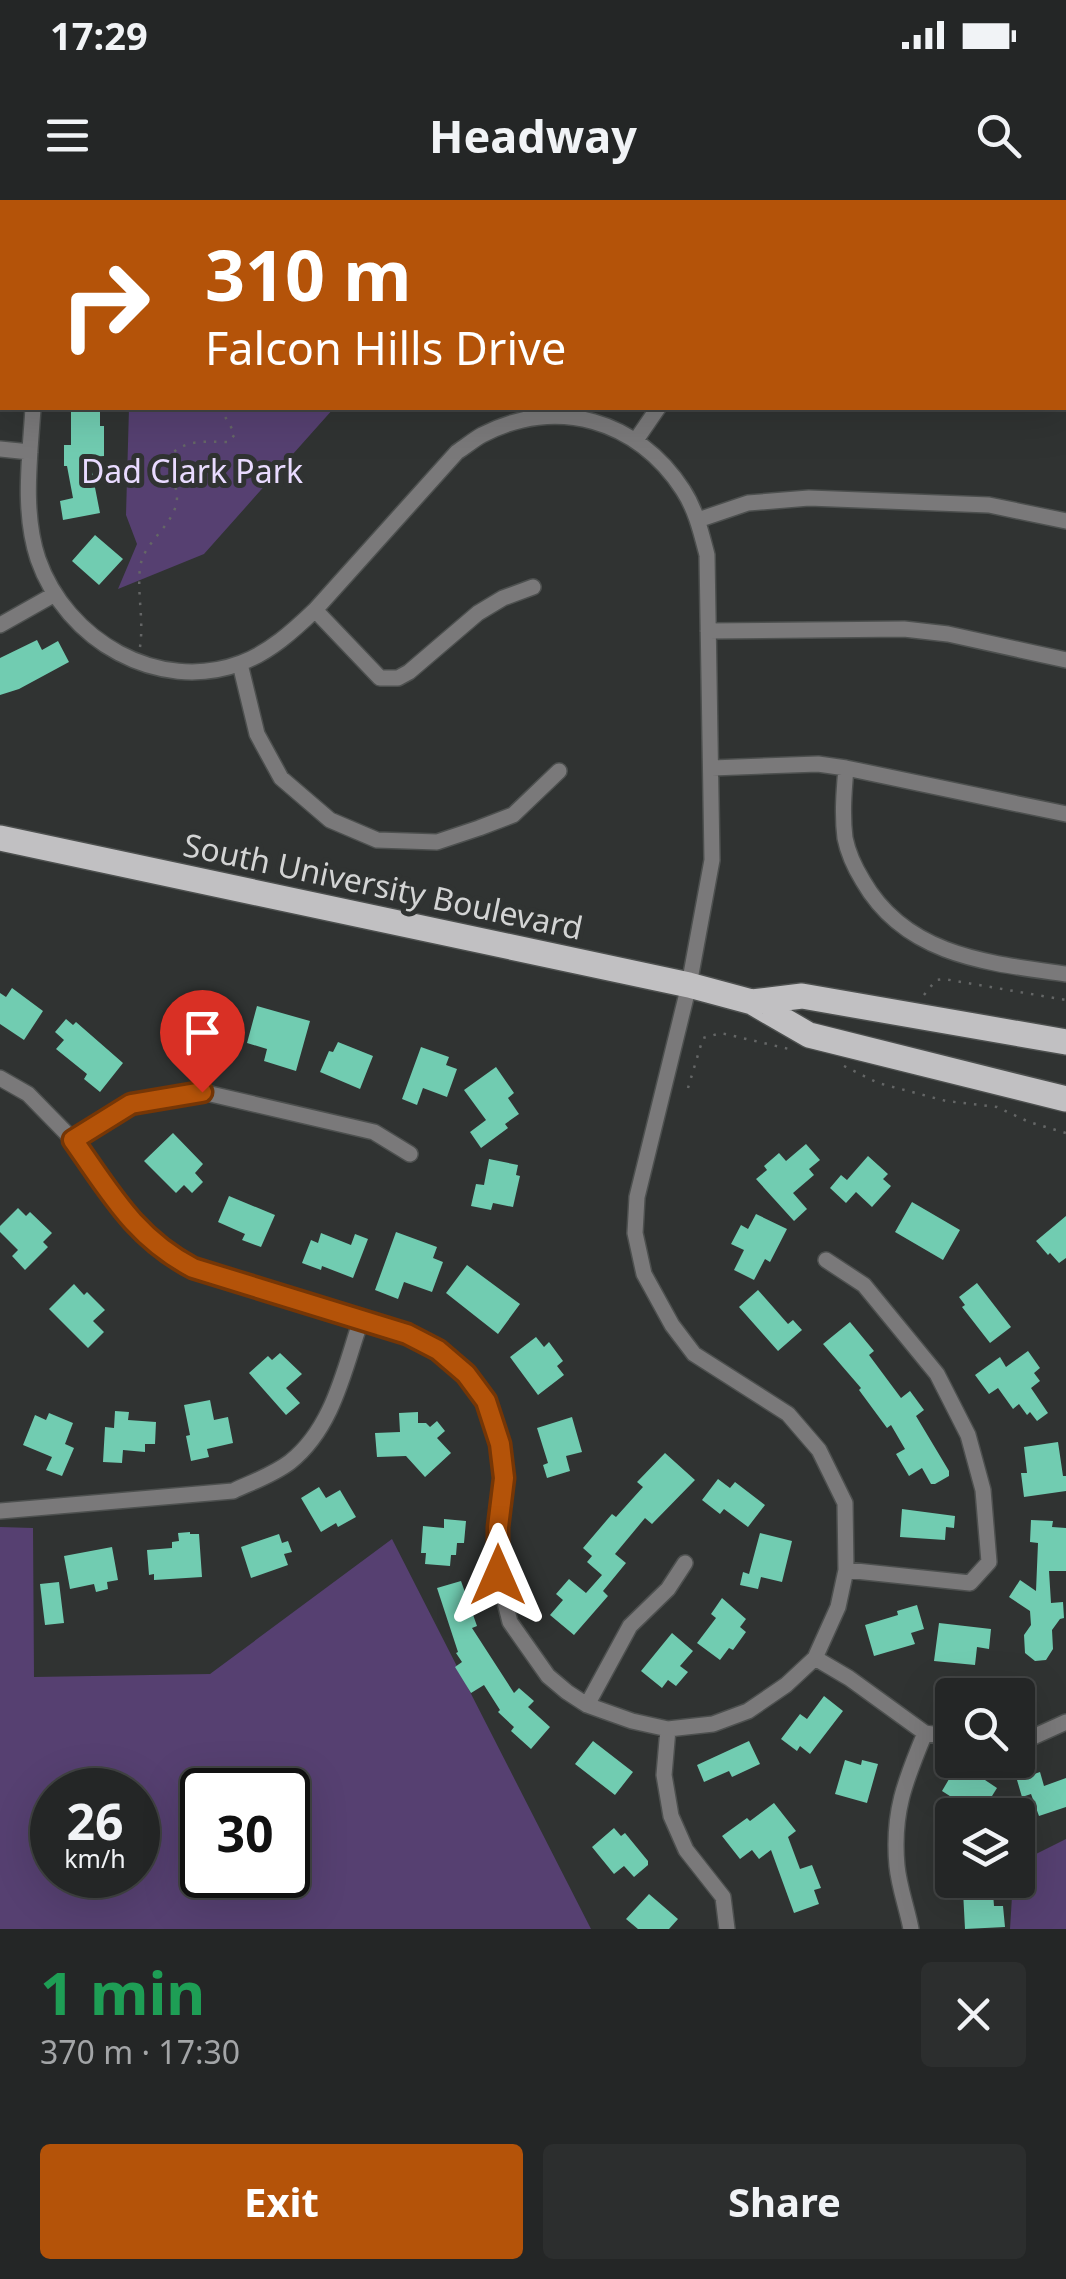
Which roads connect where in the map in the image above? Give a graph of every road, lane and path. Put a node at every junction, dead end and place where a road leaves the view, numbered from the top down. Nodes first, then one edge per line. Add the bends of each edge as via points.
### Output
1 (33, 410) edge
2 (221, 410) edge
3 (657, 410) edge
4 (636, 440) junction
5 (0, 448) edge
6 (30, 452) junction
7 (698, 520) junction
8 (1066, 521) edge
9 (533, 587) dead end
10 (55, 594) junction
11 (315, 610) junction
12 (0, 625) edge
13 (708, 631) junction
14 (1066, 660) edge
15 (137, 663) junction
16 (240, 664) junction
17 (712, 768) junction
18 (846, 768) junction
19 (559, 771) dead end
20 (1066, 814) edge
21 (0, 838) edge
22 (1066, 974) edge
23 (689, 985) junction
24 (923, 996) dead end
25 (1066, 1000) edge
26 (752, 1002) junction
27 (1066, 1042) edge
28 (794, 1050) dead end
29 (837, 1062) dead end
30 (0, 1078) edge
31 (688, 1088) dead end
32 (1066, 1099) edge
33 (1066, 1133) edge
34 (73, 1140) junction
35 (410, 1154) dead end
36 (826, 1260) dead end
37 (361, 1320) junction
38 (0, 1511) edge
39 (685, 1563) dead end
40 (846, 1570) junction
41 (814, 1658) junction
42 (587, 1705) junction
43 (1066, 1722) edge
44 (668, 1729) junction
45 (925, 1734) junction
46 (935, 1735) edge
47 (1035, 1736) edge
48 (727, 1929) edge
49 (911, 1929) edge

1 - 6 street
2 - 15 path via 234,434 229,442 192,442 167,460 175,510 139,570
3 - 4 street
4 - 7 street via 684,491
4 - 11 street via 572,416 542,416 481,435 431,478
5 - 6 street
6 - 10 street via 31,534
7 - 8 street via 748,503 809,498 989,505
7 - 13 street via 707,554
9 - 11 street via 478,612 398,678 380,678
10 - 12 street
10 - 15 street via 93,636
11 - 16 street
13 - 14 street via 904,629
13 - 17 street
15 - 16 street via 190,672
16 - 19 street via 256,734 280,778 330,820 377,840 437,842 480,828 513,814
17 - 18 street
17 - 23 street via 712,860
18 - 20 street
18 - 22 street via 846,841 874,900 898,924 960,955
21 - 23 main road, South University Boulevard
23 - 26 main road, South University Boulevard
23 - 40 street via 636,1197 644,1274 694,1354 788,1414 819,1450 845,1503
24 - 25 path via 944,979
26 - 27 main road, South University Boulevard via 802,996
26 - 32 main road, South University Boulevard via 809,1035
28 - 31 path via 721,1032 703,1038
29 - 33 path via 878,1084 998,1107
30 - 34 street via 28,1094
34 - 35 street via 131,1104 202,1092 374,1132
34 - 37 street via 132,1224 170,1256
36 - 40 street via 864,1285 937,1374 968,1436 984,1490 989,1562 970,1582
37 - 38 street via 333,1404 312,1438 267,1476 233,1491
37 - 42 street via 438,1350 486,1401 504,1478 498,1575 510,1622 548,1676
39 - 42 street via 630,1626
40 - 41 street via 838,1607
41 - 44 street via 748,1710 713,1724
41 - 45 street
42 - 44 street
43 - 47 street
44 - 48 street via 664,1775 671,1816 686,1850 723,1896
45 - 46 street
45 - 49 street via 902,1790 896,1829

